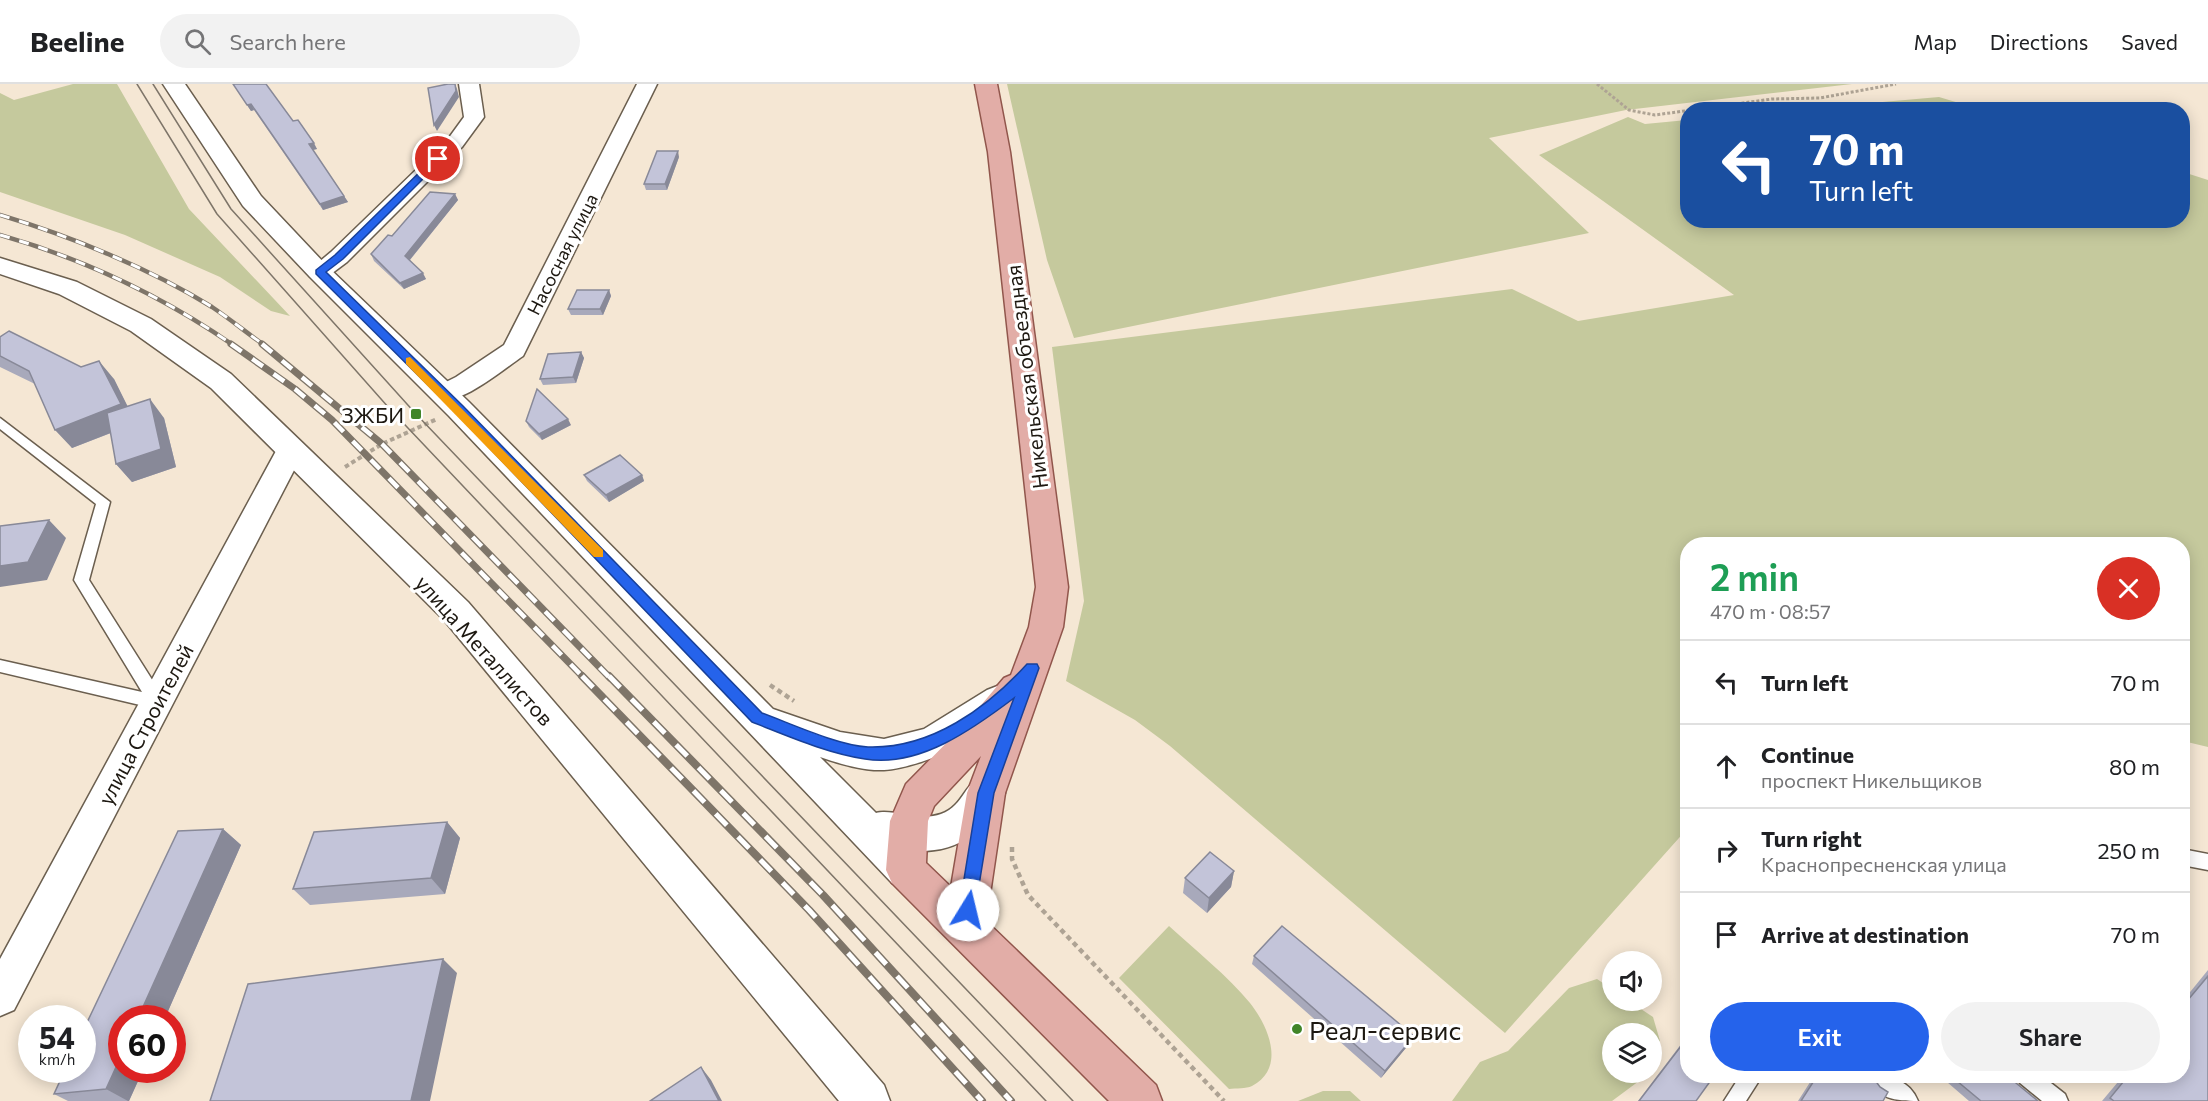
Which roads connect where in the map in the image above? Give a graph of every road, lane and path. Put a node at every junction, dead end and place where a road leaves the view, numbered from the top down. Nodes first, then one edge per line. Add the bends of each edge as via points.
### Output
1 (174, 84) edge
2 (469, 84) edge
3 (646, 84) edge
4 (986, 84) edge
5 (1596, 84) edge
6 (1896, 84) edge
7 (1750, 102) edge
8 (1680, 112) edge
9 (0, 266) edge
10 (320, 272) junction
11 (451, 401) junction
12 (0, 422) edge
13 (290, 451) junction
14 (322, 481) junction
15 (0, 666) edge
16 (1024, 678) junction
17 (764, 681) dead end
18 (157, 702) junction
19 (800, 705) dead end
20 (757, 718) junction
21 (986, 793) junction
22 (1011, 837) dead end
23 (906, 852) junction
24 (2190, 859) edge
25 (2208, 862) edge
26 (964, 930) junction
27 (0, 997) edge
28 (1747, 1083) edge
29 (1885, 1083) edge
30 (2035, 1083) edge
31 (868, 1101) edge
32 (1140, 1101) edge
33 (1224, 1101) edge
34 (1734, 1101) edge
35 (1908, 1101) edge
36 (2058, 1101) edge

1 - 10 main road via 252,201
2 - 10 street via 474,117 454,143
3 - 11 street, Насосная улица via 514,350 465,383
4 - 16 main road, Никельская объездная via 999,152 1052,588 1046,627
5 - 8 path via 1618,105 1636,114
6 - 7 path via 1820,98
9 - 13 main road, улица Металлистов via 68,288 141,325 221,381
10 - 11 main road
11 - 14 path
11 - 20 main road
12 - 18 lane via 103,502 81,580
13 - 14 main road, улица Металлистов
13 - 18 street, улица Строителей
14 - 31 main road, улица Металлистов via 456,610
15 - 18 lane
16 - 20 main road via 968,723 933,742 900,752 866,753
16 - 21 main road, Никельская объездная
16 - 23 main road via 979,734 919,796 913,807
17 - 19 path
18 - 27 street, улица Строителей
20 - 23 main road via 848,812 895,832
21 - 23 main road via 974,813 963,822
21 - 26 main road, Никельская объездная
22 - 33 path via 1012,859 1028,895
23 - 26 main road
24 - 25 lane
26 - 32 main road
28 - 34 lane
29 - 35 lane
30 - 36 lane

